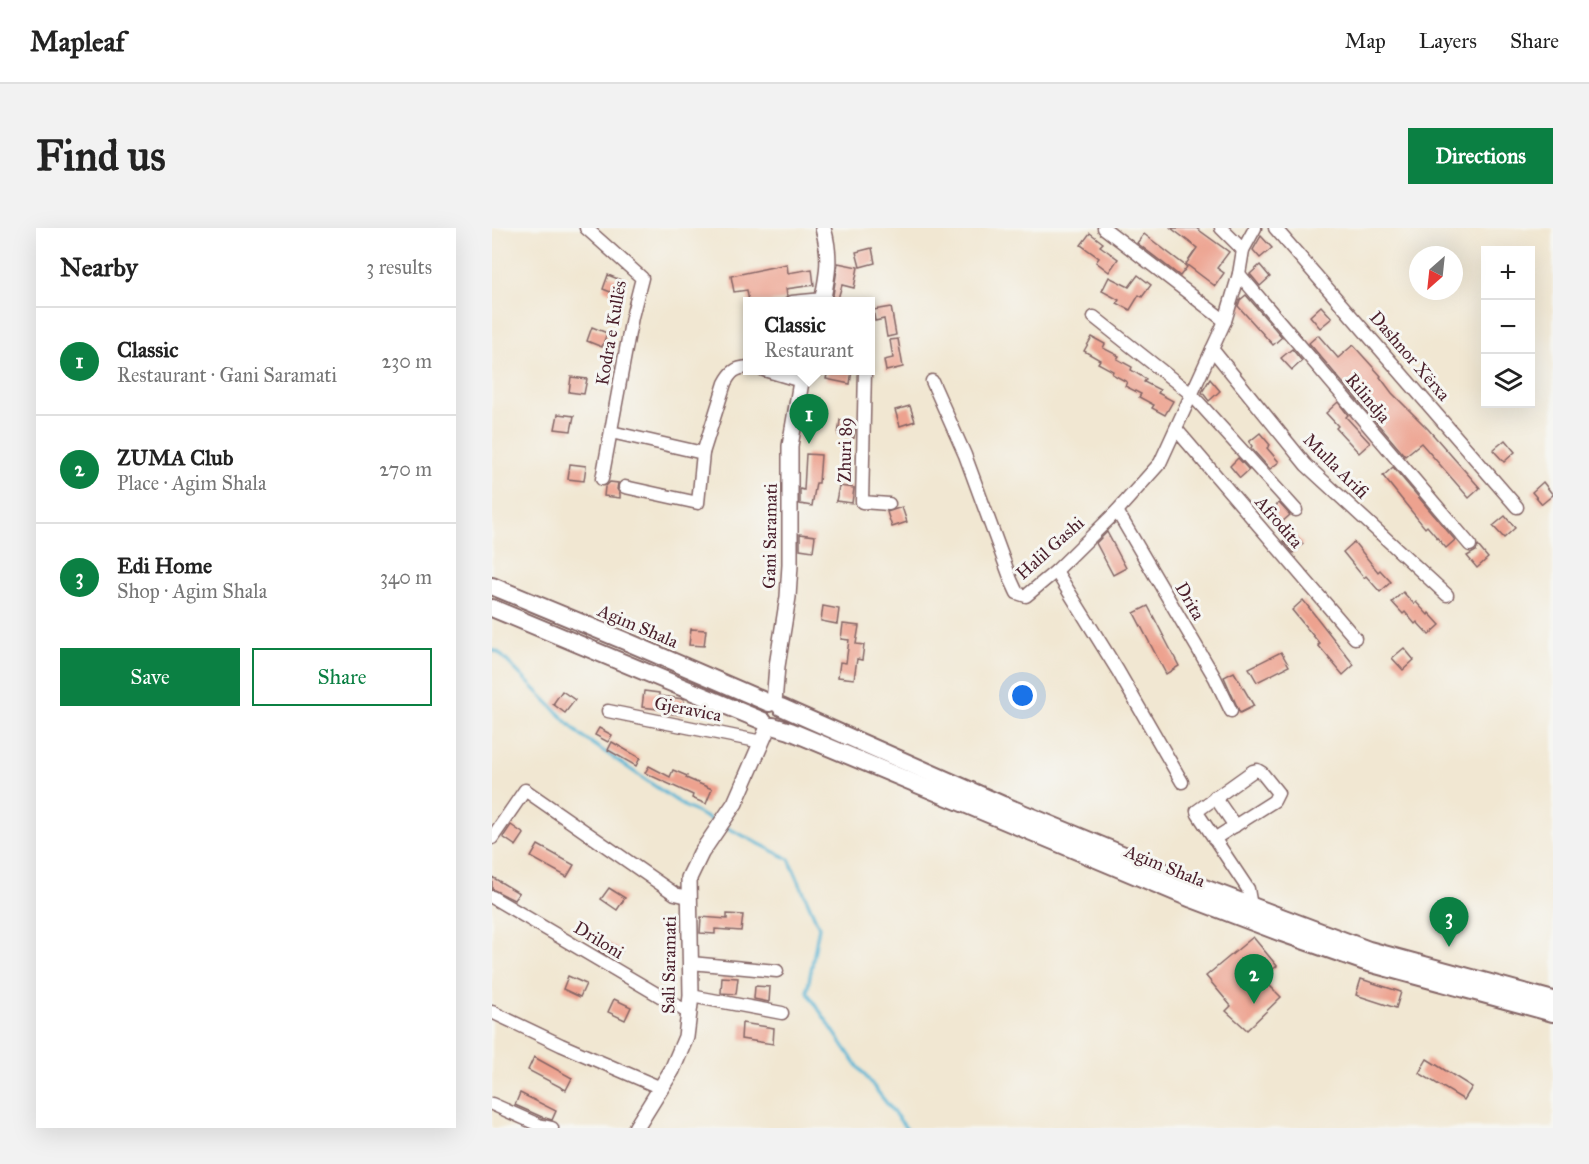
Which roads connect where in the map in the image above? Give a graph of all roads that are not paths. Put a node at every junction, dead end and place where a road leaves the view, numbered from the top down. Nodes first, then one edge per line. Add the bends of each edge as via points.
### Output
1 (586, 228) edge
2 (823, 228) edge
3 (1104, 228) edge
4 (1221, 228) edge
5 (1255, 228) edge
6 (1275, 228) edge
7 (1243, 250) junction
8 (1239, 274) junction
9 (823, 297) edge
10 (1094, 317) dead end
11 (1225, 321) junction
12 (1212, 348) junction
13 (743, 367) edge
14 (865, 375) edge
15 (802, 376) edge
16 (932, 381) dead end
17 (1191, 394) junction
18 (1176, 429) junction
19 (611, 432) junction
20 (703, 453) junction
21 (602, 479) dead end
22 (625, 487) dead end
23 (889, 504) dead end
24 (1517, 507) dead end
25 (1296, 510) dead end
26 (1117, 511) junction
27 (1470, 545) dead end
28 (1056, 571) junction
29 (492, 586) edge
30 (1447, 595) dead end
31 (492, 608) edge
32 (1355, 638) dead end
33 (775, 705) junction
34 (608, 711) dead end
35 (1231, 711) dead end
36 (769, 724) junction
37 (762, 742) junction
38 (1182, 782) dead end
39 (1215, 797) junction
40 (1235, 826) junction
41 (492, 838) edge
42 (1214, 839) junction
43 (492, 897) edge
44 (688, 897) junction
45 (1251, 906) junction
46 (691, 963) junction
47 (777, 970) dead end
48 (691, 996) junction
49 (1553, 1000) edge
50 (492, 1012) edge
51 (689, 1013) junction
52 (782, 1013) dead end
53 (1553, 1013) edge
54 (661, 1088) junction
55 (492, 1104) edge
56 (552, 1128) edge
57 (636, 1128) edge

1 - 19 street, Kodra e Kullës via 642,278
2 - 9 street via 829,249
3 - 11 street
4 - 7 street
5 - 7 street, Halil Gashi
6 - 24 street, Dashnor Xërxa
7 - 8 street, Halil Gashi
8 - 11 street, Halil Gashi
8 - 27 street, Rilindja
10 - 17 street
11 - 12 street, Halil Gashi
12 - 17 street, Halil Gashi
12 - 30 street, Mulla Arifi via 1306,465
13 - 20 street via 730,374
14 - 23 street, Zhuri 89 via 862,502
15 - 33 street, Gani Saramati via 790,446 790,566
16 - 28 street, Halil Gashi via 965,455 1017,593 1026,596
17 - 18 street, Halil Gashi
17 - 25 street
18 - 26 street, Halil Gashi via 1160,463
18 - 32 street, Afrodita
19 - 20 street
19 - 21 street, Kodra e Kullës
20 - 22 street via 698,503
26 - 28 street, Halil Gashi
26 - 35 street, Drita
28 - 38 street
29 - 33 main road, Agim Shala
31 - 36 main road, Agim Shala
33 - 36 main road via 783,712 782,720
33 - 45 main road, Agim Shala
34 - 37 street, Gjeravica
36 - 37 street, Sali Saramati
36 - 53 main road, Agim Shala via 1279,932 1365,962
37 - 44 street, Sali Saramati via 740,794 689,878
39 - 40 street
39 - 40 street via 1257,770 1278,793 1274,801
39 - 42 street via 1197,811
40 - 42 street
41 - 44 street, Sali Saramati via 525,790 675,894
42 - 45 street via 1248,888
43 - 51 street, Driloni
44 - 46 street, Sali Saramati
45 - 49 main road, Agim Shala via 1369,950
46 - 47 street
46 - 48 street, Sali Saramati
48 - 51 street, Sali Saramati
48 - 52 street
50 - 54 street
51 - 54 street, Sali Saramati via 686,1037
54 - 57 street, Sali Saramati
55 - 56 street

